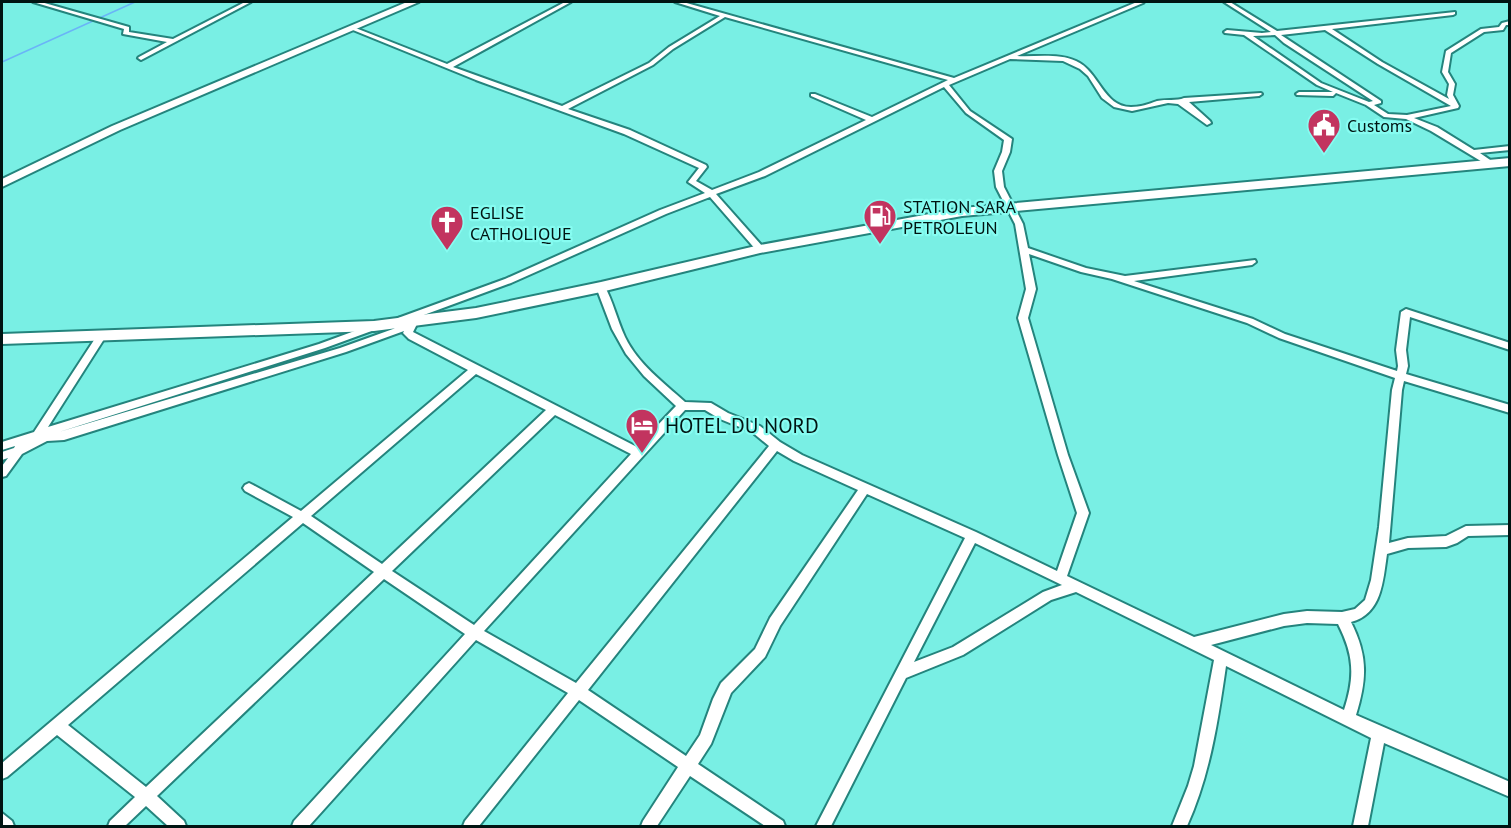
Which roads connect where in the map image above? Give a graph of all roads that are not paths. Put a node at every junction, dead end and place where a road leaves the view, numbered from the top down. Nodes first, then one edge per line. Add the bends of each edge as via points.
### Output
1 (36, 2) edge
2 (248, 2) edge
3 (414, 2) edge
4 (568, 2) edge
5 (678, 2) edge
6 (1141, 2) edge
7 (1227, 2) edge
8 (1453, 13) dead end
9 (725, 15) junction
10 (1509, 23) edge
11 (351, 28) junction
12 (1327, 28) junction
13 (1227, 32) dead end
14 (1276, 34) junction
15 (1247, 35) junction
16 (174, 40) junction
17 (141, 58) dead end
18 (1009, 58) junction
19 (447, 67) junction
20 (950, 82) junction
21 (1259, 94) dead end
22 (1299, 94) dead end
23 (813, 95) dead end
24 (1357, 99) junction
25 (1368, 104) junction
26 (1456, 107) junction
27 (1190, 108) junction
28 (562, 109) junction
29 (1407, 117) junction
30 (870, 119) junction
31 (1207, 123) dead end
32 (1509, 148) edge
33 (1473, 152) junction
34 (1509, 162) edge
35 (1492, 164) junction
36 (2, 183) edge
37 (711, 193) junction
38 (1011, 206) junction
39 (760, 249) junction
40 (1023, 249) junction
41 (1252, 262) dead end
42 (1116, 278) junction
43 (601, 287) junction
44 (413, 322) junction
45 (389, 324) junction
46 (374, 326) junction
47 (101, 336) junction
48 (2, 339) edge
49 (1509, 347) edge
50 (476, 370) junction
51 (1400, 376) junction
52 (682, 406) junction
53 (1509, 409) edge
54 (553, 410) junction
55 (38, 435) junction
56 (20, 445) junction
57 (776, 445) junction
58 (2, 446) edge
59 (639, 453) junction
60 (2, 456) edge
61 (2, 473) edge
62 (249, 488) dead end
63 (865, 488) junction
64 (301, 516) junction
65 (1509, 530) edge
66 (972, 536) junction
67 (1381, 550) junction
68 (382, 572) junction
69 (1060, 579) junction
70 (1074, 587) junction
71 (1342, 618) junction
72 (475, 633) junction
73 (1192, 644) junction
74 (1221, 659) junction
75 (902, 673) junction
76 (579, 693) junction
77 (1348, 719) junction
78 (56, 725) junction
79 (1379, 734) junction
80 (689, 766) junction
81 (2, 772) edge
82 (1509, 790) edge
83 (146, 796) junction
84 (2, 821) edge
85 (7, 826) edge
86 (114, 826) edge
87 (179, 826) edge
88 (299, 826) edge
89 (470, 826) edge
90 (648, 826) edge
91 (778, 826) edge
92 (823, 826) edge
93 (1179, 826) edge
94 (1360, 826) edge

1 - 16 street via 127,28 126,33
2 - 16 street
3 - 11 highway
4 - 19 street
5 - 9 street
6 - 18 street
7 - 14 street
8 - 12 street
9 - 20 street
9 - 28 street via 651,64
10 - 26 street via 1501,29 1479,32 1448,52 1445,72 1452,84 1449,95
11 - 19 street
11 - 36 highway via 79,145
12 - 14 street
12 - 26 street
13 - 15 street
14 - 15 street
14 - 25 street via 1379,102
15 - 24 street via 1318,84
16 - 17 street
18 - 20 street
18 - 27 street via 1058,58 1074,63 1089,74 1114,105 1128,109 1174,101
19 - 28 street
20 - 30 street
20 - 38 street via 968,112 1008,139 998,171 1000,187
21 - 27 street via 1188,98 1185,100
22 - 24 street via 1326,93
23 - 30 street
24 - 25 street
25 - 29 street via 1386,116
26 - 29 street
27 - 31 street
28 - 37 street via 636,136 703,167 692,182
29 - 33 street
30 - 37 street via 783,164
32 - 33 street
33 - 35 street
34 - 35 highway
35 - 38 highway
37 - 39 street
37 - 45 street via 508,281
38 - 39 highway
38 - 40 street
39 - 43 highway
40 - 42 street
40 - 69 street via 1031,289 1023,318 1083,513
41 - 42 street
42 - 51 street via 1250,321 1282,336
43 - 44 highway
43 - 52 street via 629,352
44 - 45 highway
44 - 50 street via 408,333 412,337
44 - 56 street via 343,350 64,436
45 - 46 highway
46 - 47 highway
46 - 55 street
47 - 48 highway
47 - 55 street
49 - 51 street via 1406,312
50 - 54 street
50 - 64 street
51 - 53 street
51 - 67 street
52 - 57 street via 707,406 756,429
52 - 59 street
54 - 59 street
54 - 68 street
55 - 56 street
56 - 58 street
56 - 60 street
56 - 61 street
57 - 63 street
57 - 76 street
59 - 72 street
62 - 64 street
63 - 66 street
63 - 80 street via 775,622 760,653 726,688 706,739
64 - 68 street
64 - 78 street
65 - 67 street via 1466,531 1445,543 1407,543
66 - 69 street
66 - 75 street
67 - 71 street via 1370,603 1359,614
68 - 72 street
68 - 83 street
69 - 70 street
70 - 73 street
70 - 75 street via 1047,596 958,651
71 - 73 street via 1284,620
71 - 77 street via 1360,668
72 - 76 street
72 - 88 street
73 - 74 street
74 - 77 street
74 - 93 street via 1200,775
75 - 92 street
76 - 80 street
76 - 89 street
77 - 79 street
78 - 81 street
78 - 83 street
79 - 82 street
79 - 94 street
80 - 90 street
80 - 91 street
83 - 86 street
83 - 87 street
84 - 85 street

